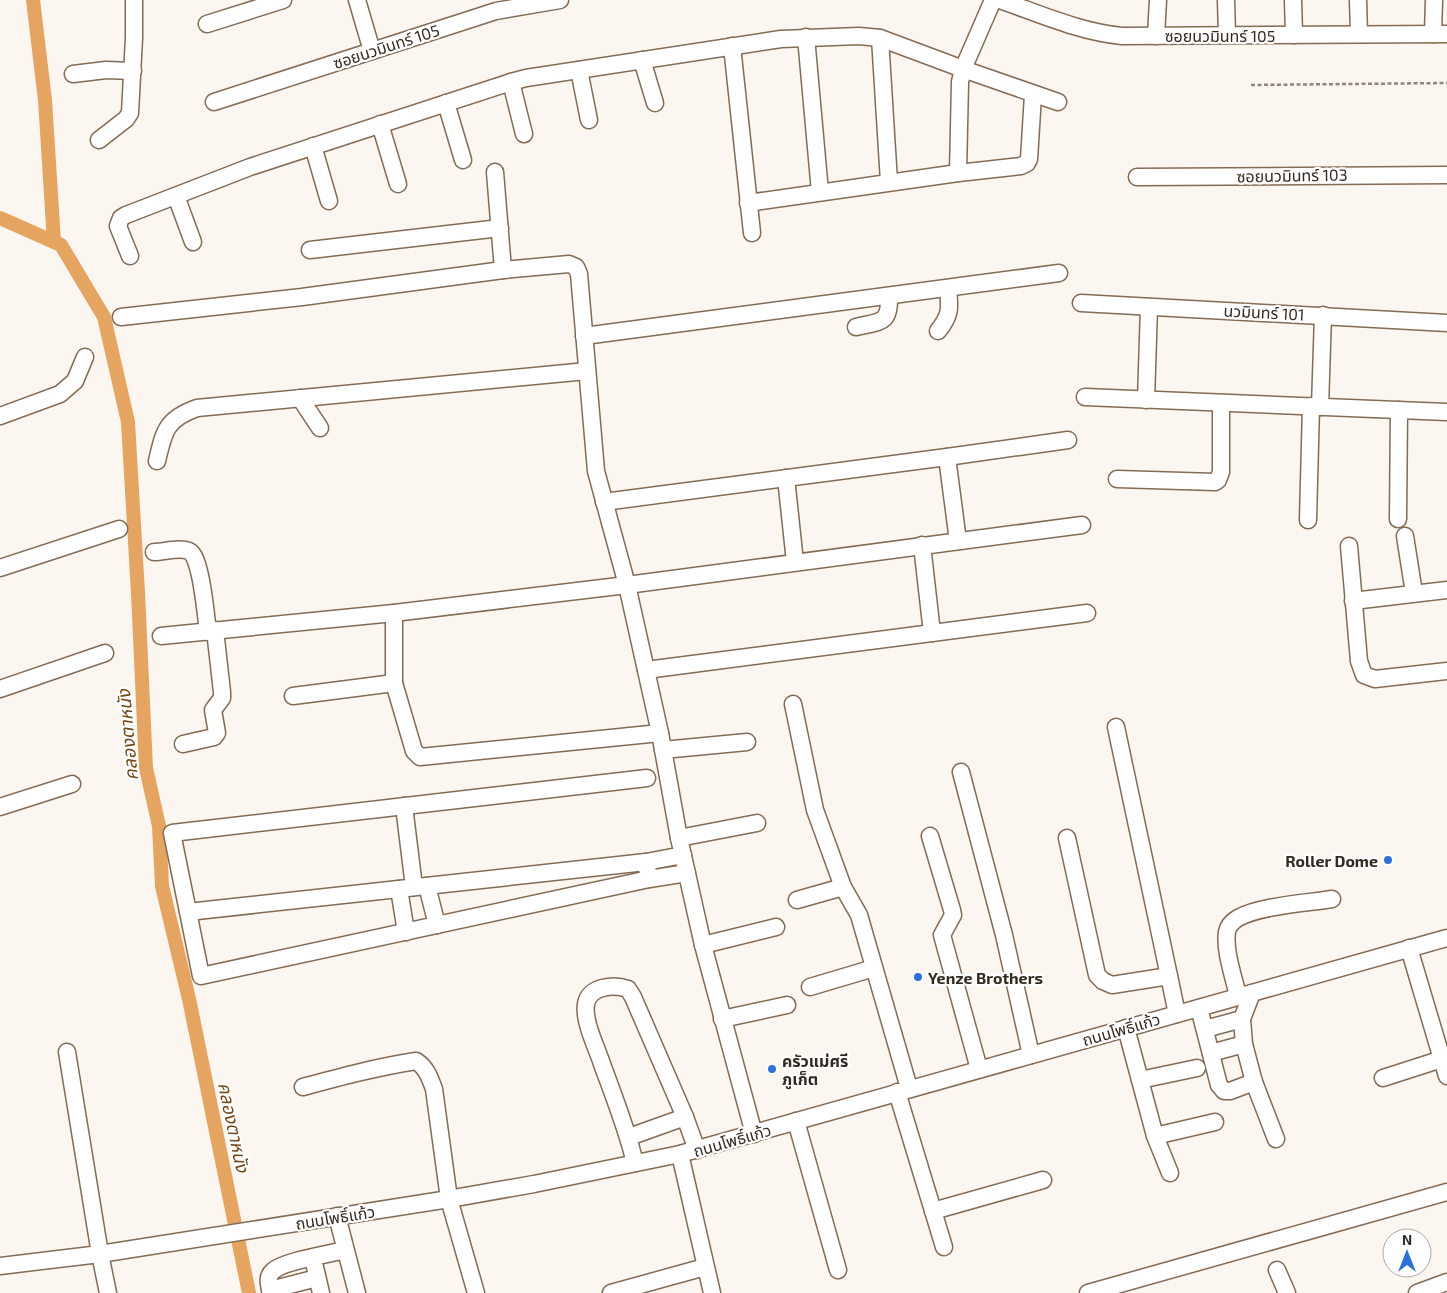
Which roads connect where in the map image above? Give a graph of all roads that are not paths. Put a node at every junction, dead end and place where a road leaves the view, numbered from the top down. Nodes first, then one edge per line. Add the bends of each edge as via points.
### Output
1 (134, 0) edge
2 (283, 0) edge
3 (357, 0) edge
4 (560, 0) edge
5 (993, 0) edge
6 (1000, 0) edge
7 (1158, 0) edge
8 (1226, 0) edge
9 (1293, 0) edge
10 (1358, 0) edge
11 (1434, 0) edge
12 (495, 6) edge
13 (207, 24) dead end
14 (1359, 34) junction
15 (1440, 34) edge
16 (1227, 35) junction
17 (1294, 35) junction
18 (1156, 36) junction
19 (806, 37) junction
20 (880, 38) junction
21 (732, 46) junction
22 (372, 51) junction
23 (642, 60) junction
24 (579, 70) junction
25 (963, 70) junction
26 (133, 71) junction
27 (73, 74) dead end
28 (511, 82) junction
29 (1032, 95) junction
30 (214, 102) dead end
31 (655, 102) dead end
32 (1058, 102) dead end
33 (446, 103) junction
34 (589, 120) dead end
35 (380, 124) junction
36 (524, 134) dead end
37 (99, 140) dead end
38 (313, 146) junction
39 (463, 160) dead end
40 (495, 172) dead end
41 (958, 173) junction
42 (1447, 175) edge
43 (1137, 177) dead end
44 (889, 182) junction
45 (398, 184) dead end
46 (820, 192) junction
47 (176, 196) junction
48 (329, 201) dead end
49 (748, 203) junction
50 (500, 228) junction
51 (752, 233) dead end
52 (193, 242) dead end
53 (310, 250) dead end
54 (130, 256) dead end
55 (503, 270) junction
56 (1059, 273) dead end
57 (948, 288) junction
58 (889, 296) junction
59 (1081, 303) dead end
60 (1150, 306) junction
61 (1323, 315) junction
62 (120, 317) dead end
63 (1447, 323) edge
64 (856, 327) dead end
65 (938, 331) dead end
66 (584, 336) junction
67 (86, 358) dead end
68 (587, 371) junction
69 (1085, 397) dead end
70 (300, 398) junction
71 (1146, 400) junction
72 (1221, 403) junction
73 (1315, 406) junction
74 (1400, 410) junction
75 (1447, 412) edge
76 (0, 416) edge
77 (320, 428) dead end
78 (1068, 440) dead end
79 (948, 458) junction
80 (157, 461) dead end
81 (786, 478) junction
82 (1116, 479) dead end
83 (604, 502) junction
84 (1398, 518) dead end
85 (1308, 520) dead end
86 (1082, 525) dead end
87 (120, 529) dead end
88 (1405, 536) dead end
89 (958, 540) junction
90 (922, 545) junction
91 (1349, 546) dead end
92 (154, 552) dead end
93 (795, 562) junction
94 (0, 568) edge
95 (627, 585) junction
96 (1447, 590) edge
97 (1414, 594) junction
98 (1352, 601) junction
99 (394, 613) junction
100 (1087, 613) dead end
101 (211, 631) junction
102 (932, 633) junction
103 (162, 636) dead end
104 (105, 653) dead end
105 (646, 670) junction
106 (1447, 671) edge
107 (394, 683) junction
108 (0, 689) edge
109 (294, 696) dead end
110 (794, 704) dead end
111 (1116, 727) dead end
112 (660, 733) junction
113 (747, 742) dead end
114 (183, 744) dead end
115 (663, 750) junction
116 (962, 772) dead end
117 (647, 778) dead end
118 (72, 784) dead end
119 (404, 806) junction
120 (0, 807) edge
121 (757, 823) dead end
122 (930, 836) dead end
123 (679, 838) junction
124 (1067, 838) dead end
125 (683, 855) junction
126 (646, 862) junction
127 (582, 869) junction
128 (687, 873) junction
129 (649, 879) junction
130 (413, 887) junction
131 (843, 887) junction
132 (586, 893) junction
133 (1332, 899) dead end
134 (797, 900) dead end
135 (188, 912) junction
136 (437, 925) junction
137 (776, 927) dead end
138 (406, 932) junction
139 (1447, 938) edge
140 (703, 945) junction
141 (1409, 948) junction
142 (874, 968) junction
143 (1169, 976) junction
144 (810, 986) dead end
145 (1244, 995) junction
146 (788, 1005) dead end
147 (1199, 1008) junction
148 (1177, 1014) junction
149 (722, 1019) junction
150 (1242, 1019) junction
151 (1126, 1028) junction
152 (1205, 1029) junction
153 (1244, 1044) junction
154 (66, 1052) dead end
155 (1211, 1053) junction
156 (1031, 1055) junction
157 (1442, 1059) junction
158 (1198, 1068) dead end
159 (979, 1069) junction
160 (1447, 1076) edge
161 (1383, 1078) dead end
162 (1140, 1080) junction
163 (1254, 1082) junction
164 (302, 1087) dead end
165 (903, 1090) junction
166 (685, 1117) junction
167 (796, 1121) junction
168 (1215, 1122) dead end
169 (754, 1134) junction
170 (1155, 1136) junction
171 (628, 1138) junction
172 (1276, 1140) dead end
173 (697, 1150) junction
174 (680, 1154) junction
175 (635, 1164) junction
176 (1170, 1173) dead end
177 (1043, 1180) dead end
178 (1447, 1192) edge
179 (449, 1199) junction
180 (933, 1211) junction
181 (336, 1216) junction
182 (944, 1247) dead end
183 (345, 1250) junction
184 (100, 1254) junction
185 (312, 1258) junction
186 (0, 1266) edge
187 (705, 1267) junction
188 (838, 1270) dead end
189 (1277, 1270) dead end
190 (1447, 1282) edge
191 (319, 1286) edge
192 (271, 1291) edge
193 (108, 1293) edge
194 (357, 1293) edge
195 (476, 1293) edge
196 (610, 1293) edge
197 (712, 1293) edge
198 (1088, 1293) edge
199 (1287, 1293) edge
200 (1417, 1293) edge

1 - 26 street
2 - 13 street
3 - 22 street
4 - 12 street, ซอยนวมินทร์ 105
5 - 25 street
6 - 18 street, ซอยนวมินทร์ 105 via 1103,34
7 - 18 street
8 - 16 street
9 - 17 street
10 - 14 street
11 - 15 street
12 - 22 street, ซอยนวมินทร์ 105
14 - 15 street, ซอยนวมินทร์ 105
14 - 17 street, ซอยนวมินทร์ 105
16 - 17 street, ซอยนวมินทร์ 105
16 - 18 street, ซอยนวมินทร์ 105
19 - 20 street
19 - 21 street
19 - 46 street
20 - 25 street
20 - 44 street
21 - 23 street
21 - 49 street
22 - 30 street, ซอยนวมินทร์ 105
23 - 24 street
23 - 31 street
24 - 28 street
24 - 34 street
25 - 29 street
25 - 41 street via 958,95
26 - 27 street
26 - 37 street via 130,113
28 - 33 street
28 - 36 street
29 - 32 street
29 - 41 street via 1027,163
33 - 35 street
33 - 39 street
35 - 38 street
35 - 45 street
38 - 47 street
38 - 48 street
40 - 50 street
41 - 44 street
42 - 43 street, ซอยนวมินทร์ 103
44 - 46 street
46 - 49 street
47 - 52 street
47 - 54 street via 121,218 118,226
49 - 51 street
50 - 53 street
50 - 55 street
55 - 62 street
55 - 66 street via 569,264 576,267
56 - 57 street
57 - 58 street
57 - 65 street via 950,308
58 - 64 street via 887,317
58 - 66 street
59 - 60 street, นวมินทร์ 101
60 - 61 street, นวมินทร์ 101
60 - 71 street
61 - 63 street, นวมินทร์ 101
61 - 73 street
66 - 68 street
67 - 76 street via 75,381 60,394
68 - 70 street
68 - 83 street via 594,455
69 - 71 street
70 - 77 street
70 - 80 street via 197,408 186,412 166,429
71 - 72 street
72 - 73 street
72 - 82 street via 1218,480
73 - 74 street
73 - 85 street
74 - 75 street
74 - 84 street
78 - 79 street
79 - 81 street
79 - 89 street
81 - 83 street
81 - 93 street
83 - 95 street
86 - 89 street
87 - 94 street
88 - 97 street
89 - 90 street
90 - 93 street
90 - 102 street
91 - 98 street
92 - 101 street via 182,550 194,554
93 - 95 street
95 - 99 street
95 - 105 street
96 - 97 street
97 - 98 street
98 - 106 street via 1359,661 1364,675 1375,679
99 - 101 street
99 - 107 street
100 - 102 street
101 - 103 street
101 - 114 street via 222,692 222,698 213,710 217,733 214,737
102 - 105 street
104 - 108 street
105 - 112 street
107 - 109 street
107 - 112 street via 414,751 420,757
110 - 131 street via 815,810
111 - 143 street
112 - 115 street
113 - 115 street
115 - 123 street
116 - 156 street
117 - 119 street
118 - 120 street
119 - 130 street
119 - 135 street via 172,833
121 - 123 street
122 - 159 street via 953,915 942,935
123 - 125 street
124 - 143 street via 1097,975 1102,981 1112,984
125 - 126 street
125 - 128 street
126 - 127 street
126 - 129 street
127 - 130 street
127 - 132 street
128 - 129 street
128 - 140 street
129 - 132 street
130 - 135 street
130 - 136 street
130 - 138 street
131 - 134 street
131 - 142 street via 859,915
132 - 136 street
133 - 145 street via 1255,911 1230,925 1227,947
135 - 138 street via 201,976
136 - 138 street
137 - 140 street
139 - 141 street, ถนนโพธิ์แก้ว
140 - 149 street
141 - 145 street, ถนนโพธิ์แก้ว
141 - 157 street
142 - 144 street
142 - 165 street
143 - 148 street
145 - 147 street, ถนนโพธิ์แก้ว
145 - 150 street
146 - 149 street
147 - 148 street, ถนนโพธิ์แก้ว
147 - 152 street
148 - 151 street, ถนนโพธิ์แก้ว
149 - 169 street
150 - 152 street
150 - 153 street
151 - 156 street, ถนนโพธิ์แก้ว
151 - 162 street
152 - 155 street
153 - 155 street
153 - 163 street
154 - 184 street
155 - 163 street via 1219,1085 1224,1091
156 - 159 street, ถนนโพธิ์แก้ว
157 - 160 street
157 - 161 street
158 - 162 street
159 - 165 street, ถนนโพธิ์แก้ว
162 - 170 street
163 - 172 street
164 - 179 street via 418,1062 434,1088
165 - 167 street, ถนนโพธิ์แก้ว
165 - 180 street
166 - 171 street
166 - 171 street via 628,989 610,986 599,990 586,1003 586,1012
166 - 173 street
167 - 169 street, ถนนโพธิ์แก้ว
167 - 188 street
168 - 170 street
169 - 173 street, ถนนโพธิ์แก้ว
170 - 176 street
171 - 175 street
173 - 174 street, ถนนโพธิ์แก้ว
174 - 175 street, ถนนโพธิ์แก้ว
174 - 187 street
175 - 179 street, ถนนโพธิ์แก้ว
177 - 180 street
178 - 198 street
179 - 181 street, ถนนโพธิ์แก้ว
179 - 195 street
180 - 182 street
181 - 183 street
181 - 184 street, ถนนโพธิ์แก้ว
183 - 185 street
183 - 194 street
184 - 186 street, ถนนโพธิ์แก้ว
184 - 193 street
185 - 191 street
185 - 192 street via 273,1270 268,1281
187 - 196 street
187 - 197 street
189 - 199 street
190 - 200 street
191 - 192 street

